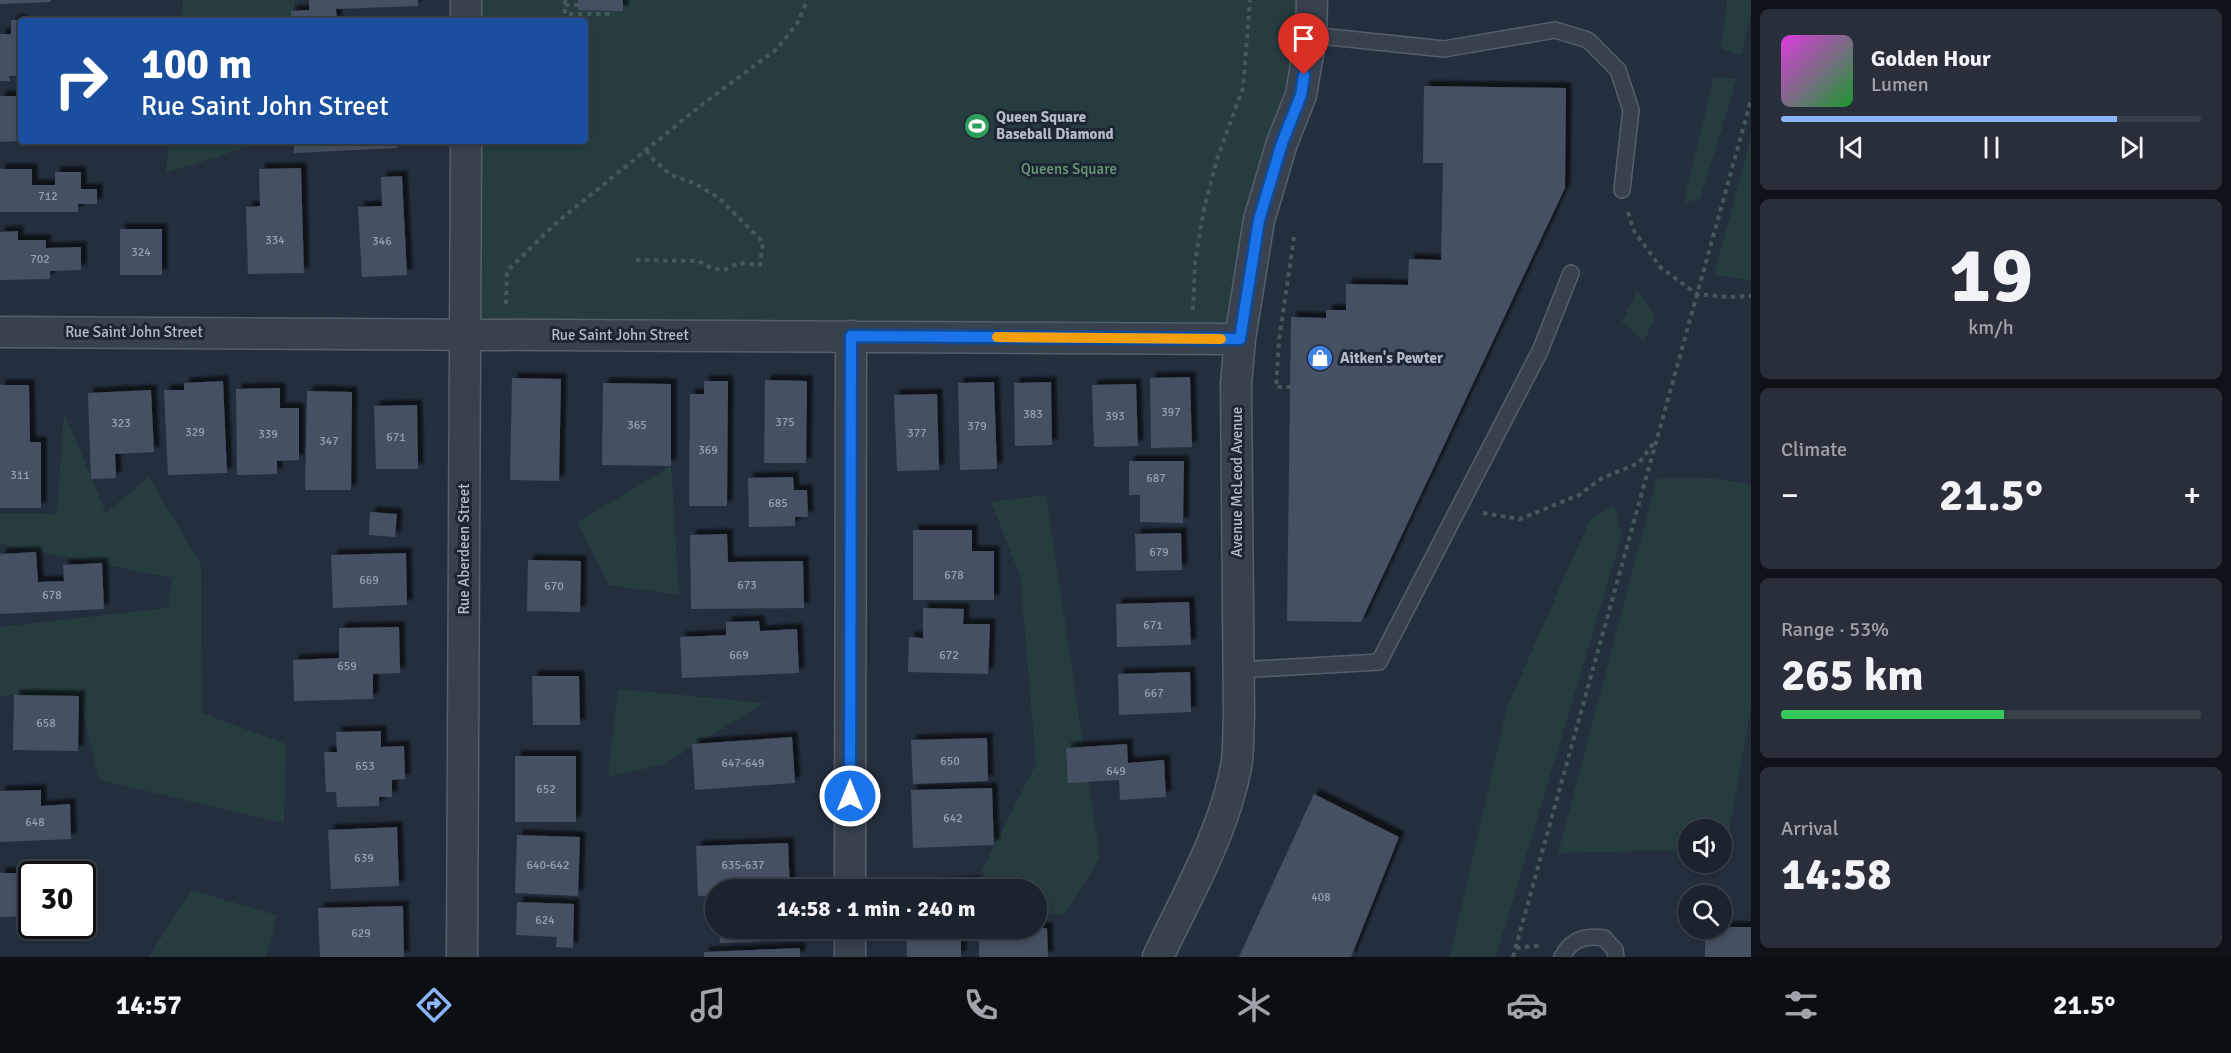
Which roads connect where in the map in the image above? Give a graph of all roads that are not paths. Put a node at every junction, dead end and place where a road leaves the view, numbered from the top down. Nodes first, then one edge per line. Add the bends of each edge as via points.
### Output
1 (466, 0) edge
2 (1312, 0) edge
3 (466, 18) edge
4 (1311, 35) junction
5 (466, 144) edge
6 (1622, 190) road end
7 (1571, 273) dead end
8 (0, 332) edge
9 (465, 334) junction
10 (851, 336) junction
11 (1240, 339) junction
12 (1239, 670) junction
13 (850, 879) edge
14 (850, 939) edge
15 (462, 957) edge
16 (850, 957) edge
17 (1158, 957) edge
18 (1562, 957) edge
19 (1616, 957) edge

1 - 3 street
2 - 4 street, Avenue McLeod Avenue
4 - 6 lane via 1444,50 1555,30 1588,40 1618,70 1631,110
4 - 11 street, Avenue McLeod Avenue via 1301,95 1259,220
5 - 9 street, Rue Aberdeen Street
7 - 12 lane via 1540,351 1379,662
8 - 9 street, Rue Saint John Street
9 - 10 street, Rue Saint John Street
9 - 15 street, Rue Aberdeen Street
10 - 11 street, Rue Saint John Street
10 - 13 street
11 - 12 street, Avenue McLeod Avenue via 1236,384
12 - 17 street, Avenue McLeod Avenue via 1236,765 1220,825
14 - 16 street
18 - 19 lane via 1575,940 1591,936 1604,938

